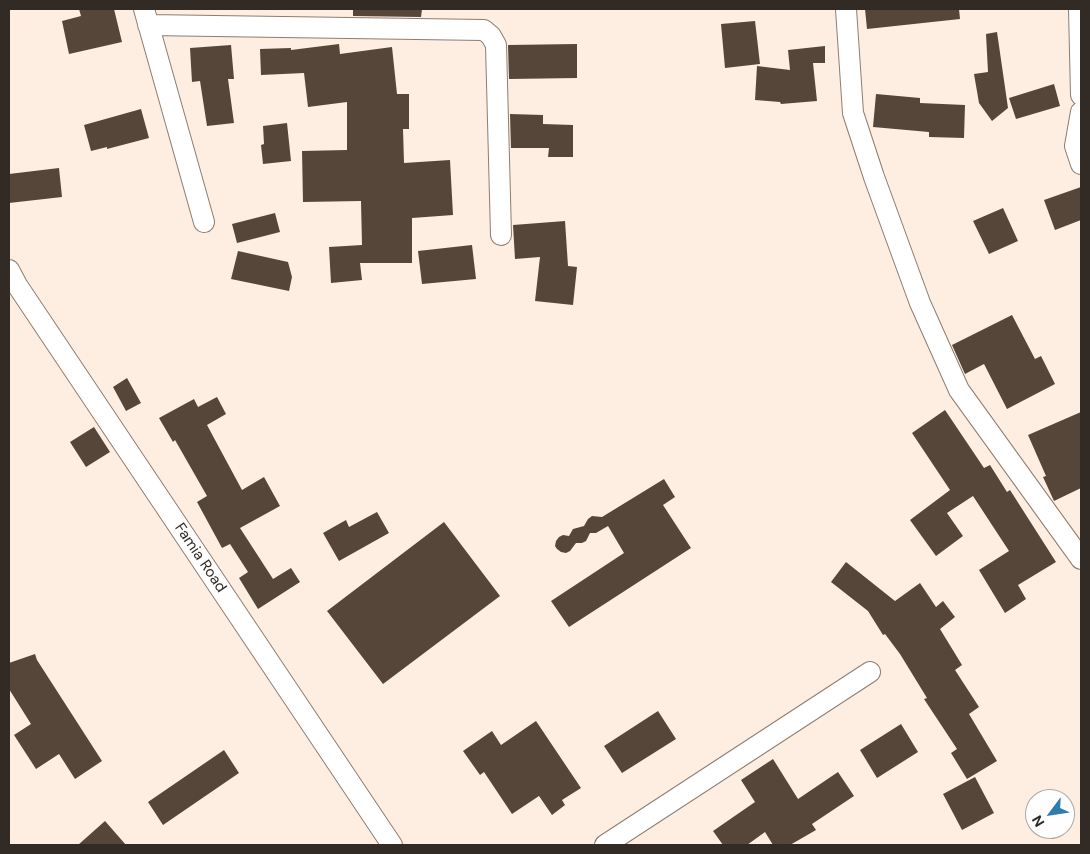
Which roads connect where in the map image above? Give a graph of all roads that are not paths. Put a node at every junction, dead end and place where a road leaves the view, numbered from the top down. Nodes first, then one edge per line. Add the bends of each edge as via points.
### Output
1 (846, 9) edge
2 (1079, 9) edge
3 (146, 17) edge
4 (1081, 95) edge
5 (1081, 112) edge
6 (1081, 164) edge
7 (204, 222) dead end
8 (501, 235) dead end
9 (11, 282) edge
10 (1081, 560) edge
11 (870, 672) dead end
12 (392, 845) edge
13 (605, 845) edge

1 - 10 street via 853,113 920,303 959,390
2 - 4 street
3 - 7 street
3 - 8 street via 484,30 496,45
5 - 6 street via 1075,146
9 - 12 street, Famia Road
11 - 13 street

